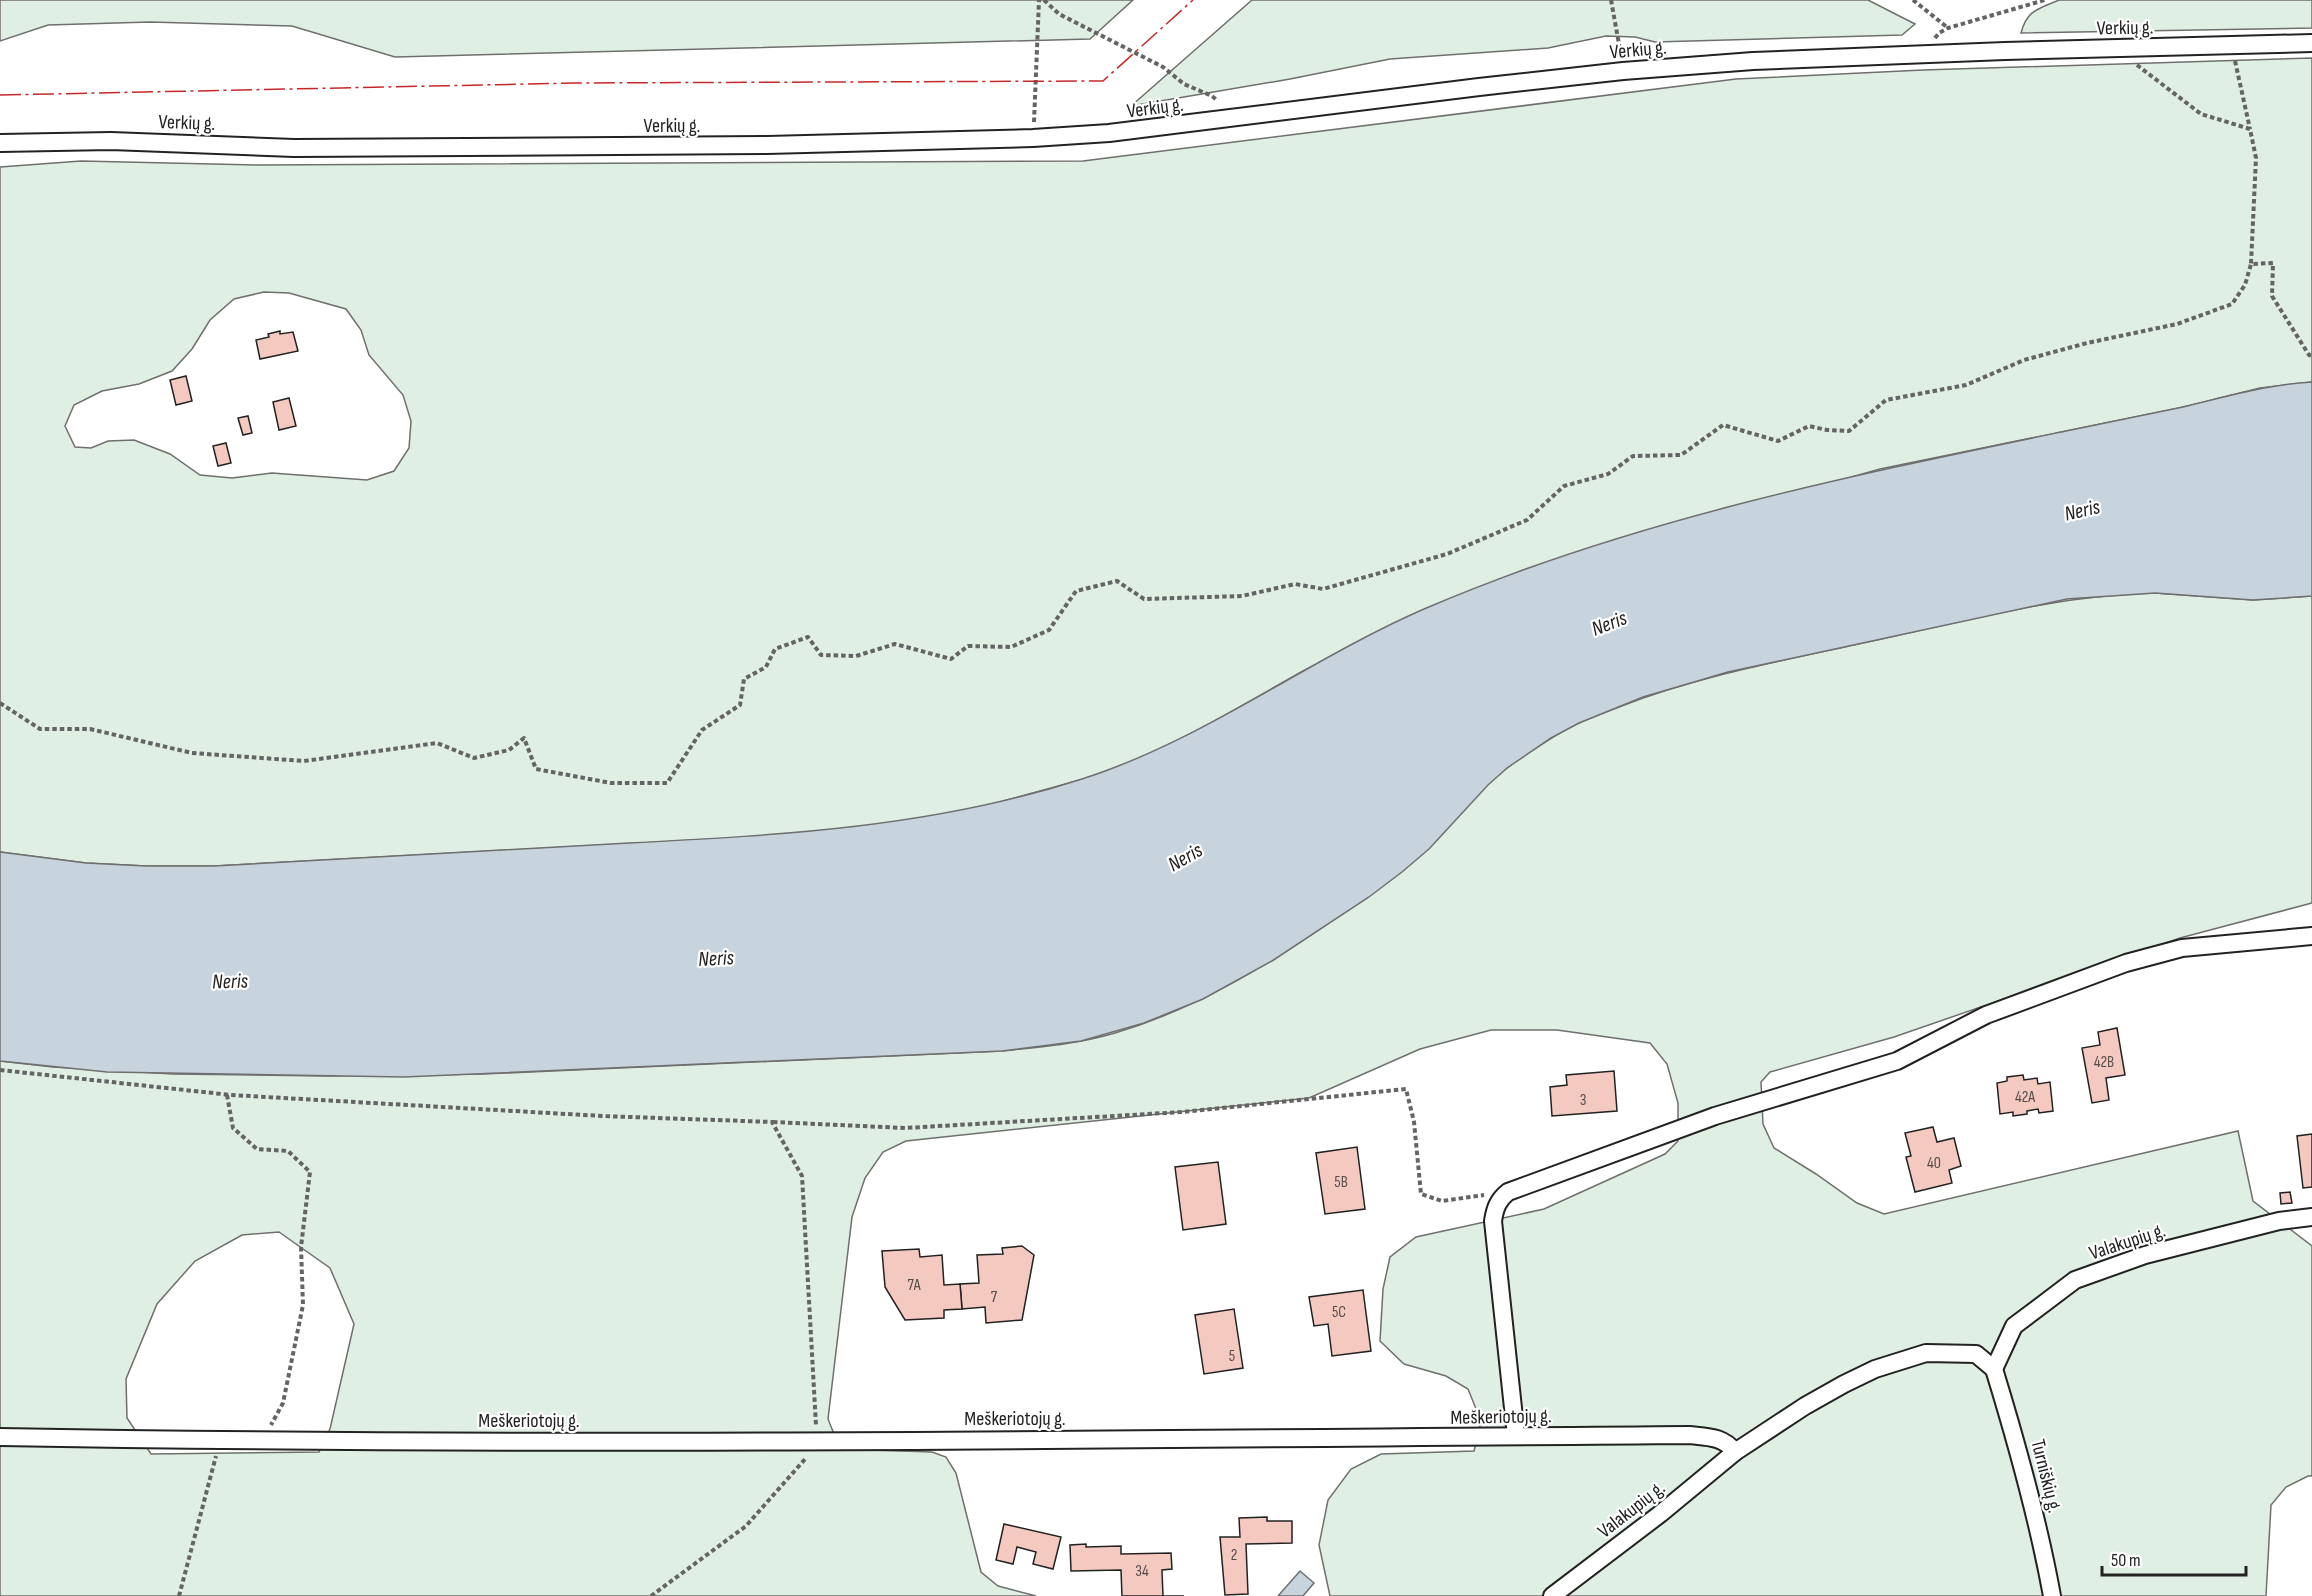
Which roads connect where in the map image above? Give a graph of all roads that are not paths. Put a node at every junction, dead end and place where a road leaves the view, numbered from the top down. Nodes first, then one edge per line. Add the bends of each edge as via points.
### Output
1 (2312, 44) edge
2 (0, 143) edge
3 (2312, 936) edge
4 (2312, 1217) edge
5 (1994, 1369) junction
6 (1516, 1436) junction
7 (0, 1437) edge
8 (1735, 1452) junction
9 (1552, 1596) edge
10 (2052, 1596) edge

1 - 2 street, Verkių g. via 1753,61 1623,71 1109,133 1034,138 755,146
3 - 6 street via 2182,948 2126,963 1986,1015 1897,1061 1715,1116 1508,1192 1494,1209 1493,1221
4 - 5 street, Valakupių g. via 2279,1221 2145,1256 2075,1280 2014,1326
5 - 8 street via 1976,1354 1926,1353 1875,1369 1805,1406
5 - 10 street, Turniškių g. via 2021,1457
6 - 7 street, Meškeriotojų g. via 261,1441
6 - 8 street, Meškeriotojų g. via 1689,1435 1716,1438
8 - 9 street, Valakupių g.

